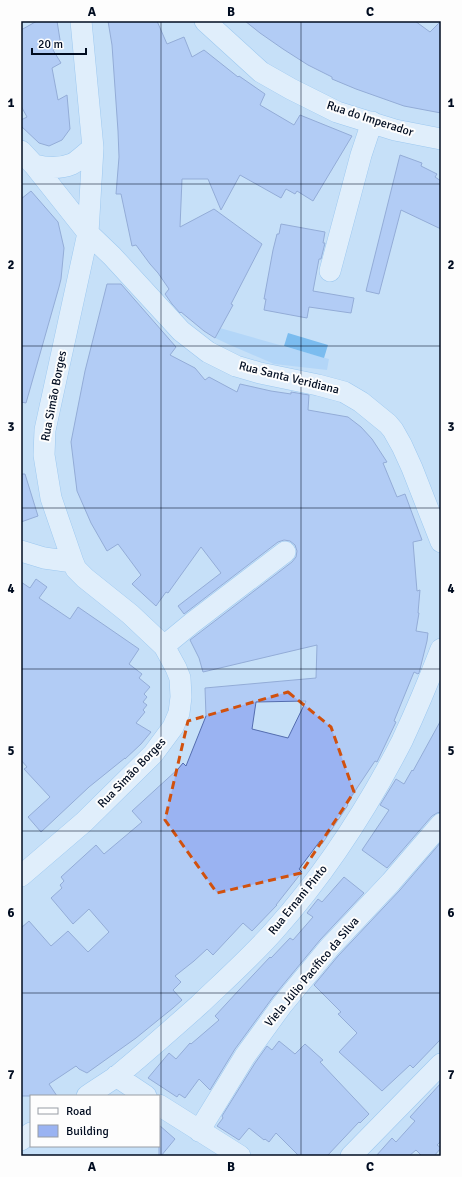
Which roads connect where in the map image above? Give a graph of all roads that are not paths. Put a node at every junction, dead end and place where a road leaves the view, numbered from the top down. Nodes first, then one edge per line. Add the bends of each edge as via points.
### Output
1 (81, 21) edge
2 (206, 21) edge
3 (372, 122) junction
4 (441, 139) edge
5 (93, 148) junction
6 (27, 158) edge
7 (88, 233) junction
8 (330, 271) dead end
9 (441, 542) edge
10 (21, 552) edge
11 (285, 552) dead end
12 (72, 562) junction
13 (164, 646) junction
14 (441, 650) edge
15 (441, 824) edge
16 (21, 876) edge
17 (441, 1064) edge
18 (116, 1076) junction
19 (88, 1095) edge
20 (144, 1095) edge
21 (160, 1106) edge
22 (199, 1131) junction
23 (30, 1134) edge
24 (21, 1140) edge
25 (240, 1156) edge
26 (351, 1156) edge

1 - 5 street, Rua Simão Borges
2 - 3 street, Rua do Imperador via 261,72 337,112
3 - 4 street, Rua do Imperador via 395,130
3 - 8 street via 360,155
5 - 6 street via 73,164 62,167 46,168
5 - 7 street, Rua Simão Borges
6 - 7 street, Rua Santa Veridiana
7 - 9 street, Rua Santa Veridiana via 181,331 208,352 236,366 344,392 377,414 394,430 402,446
7 - 12 street, Rua Simão Borges via 44,444 51,498
10 - 12 street
11 - 13 street
12 - 13 street, Rua Simão Borges via 85,578 130,614
13 - 16 street, Rua Simão Borges via 176,668 181,687 181,705 173,727 153,754 122,785 84,822
14 - 18 street, Rua Ernani Pinto via 402,740 378,785 349,833 315,881 274,931 224,981
15 - 22 street, Viela Júlio Pacífico da Silva via 329,948 282,1005 245,1056
17 - 26 street
18 - 19 street, Rua Ernani Pinto
18 - 20 street
21 - 22 street
22 - 25 street
23 - 24 street

